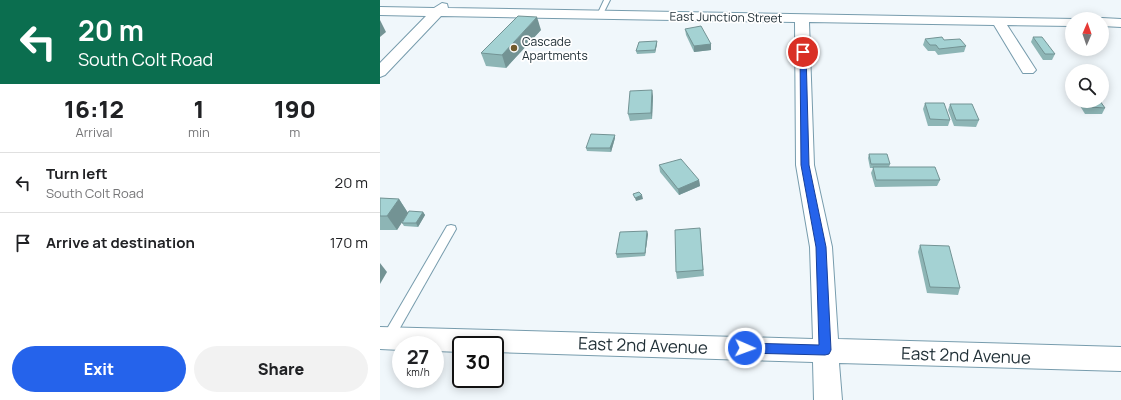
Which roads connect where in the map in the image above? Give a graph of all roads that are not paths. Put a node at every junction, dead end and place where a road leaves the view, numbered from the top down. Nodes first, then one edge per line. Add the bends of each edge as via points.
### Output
1 (449, 0) edge
2 (607, 0) edge
3 (380, 12) edge
4 (437, 12) junction
5 (600, 15) junction
6 (802, 18) junction
7 (998, 21) junction
8 (1065, 22) edge
9 (1109, 22) edge
10 (1121, 23) edge
11 (1028, 70) dead end
12 (380, 72) edge
13 (451, 229) dead end
14 (384, 338) edge
15 (825, 350) junction
16 (1121, 359) edge
17 (828, 400) edge

1 - 4 street
2 - 5 lane
3 - 4 street, East Junction Street
4 - 5 street, East Junction Street
4 - 12 street
5 - 6 street, East Junction Street
6 - 7 street, East Junction Street
6 - 15 street via 805,165 821,247
7 - 8 street, East Junction Street
7 - 11 street
9 - 10 street
13 - 14 lane
14 - 15 street, East 2nd Avenue
15 - 16 street, East 2nd Avenue
15 - 17 street

